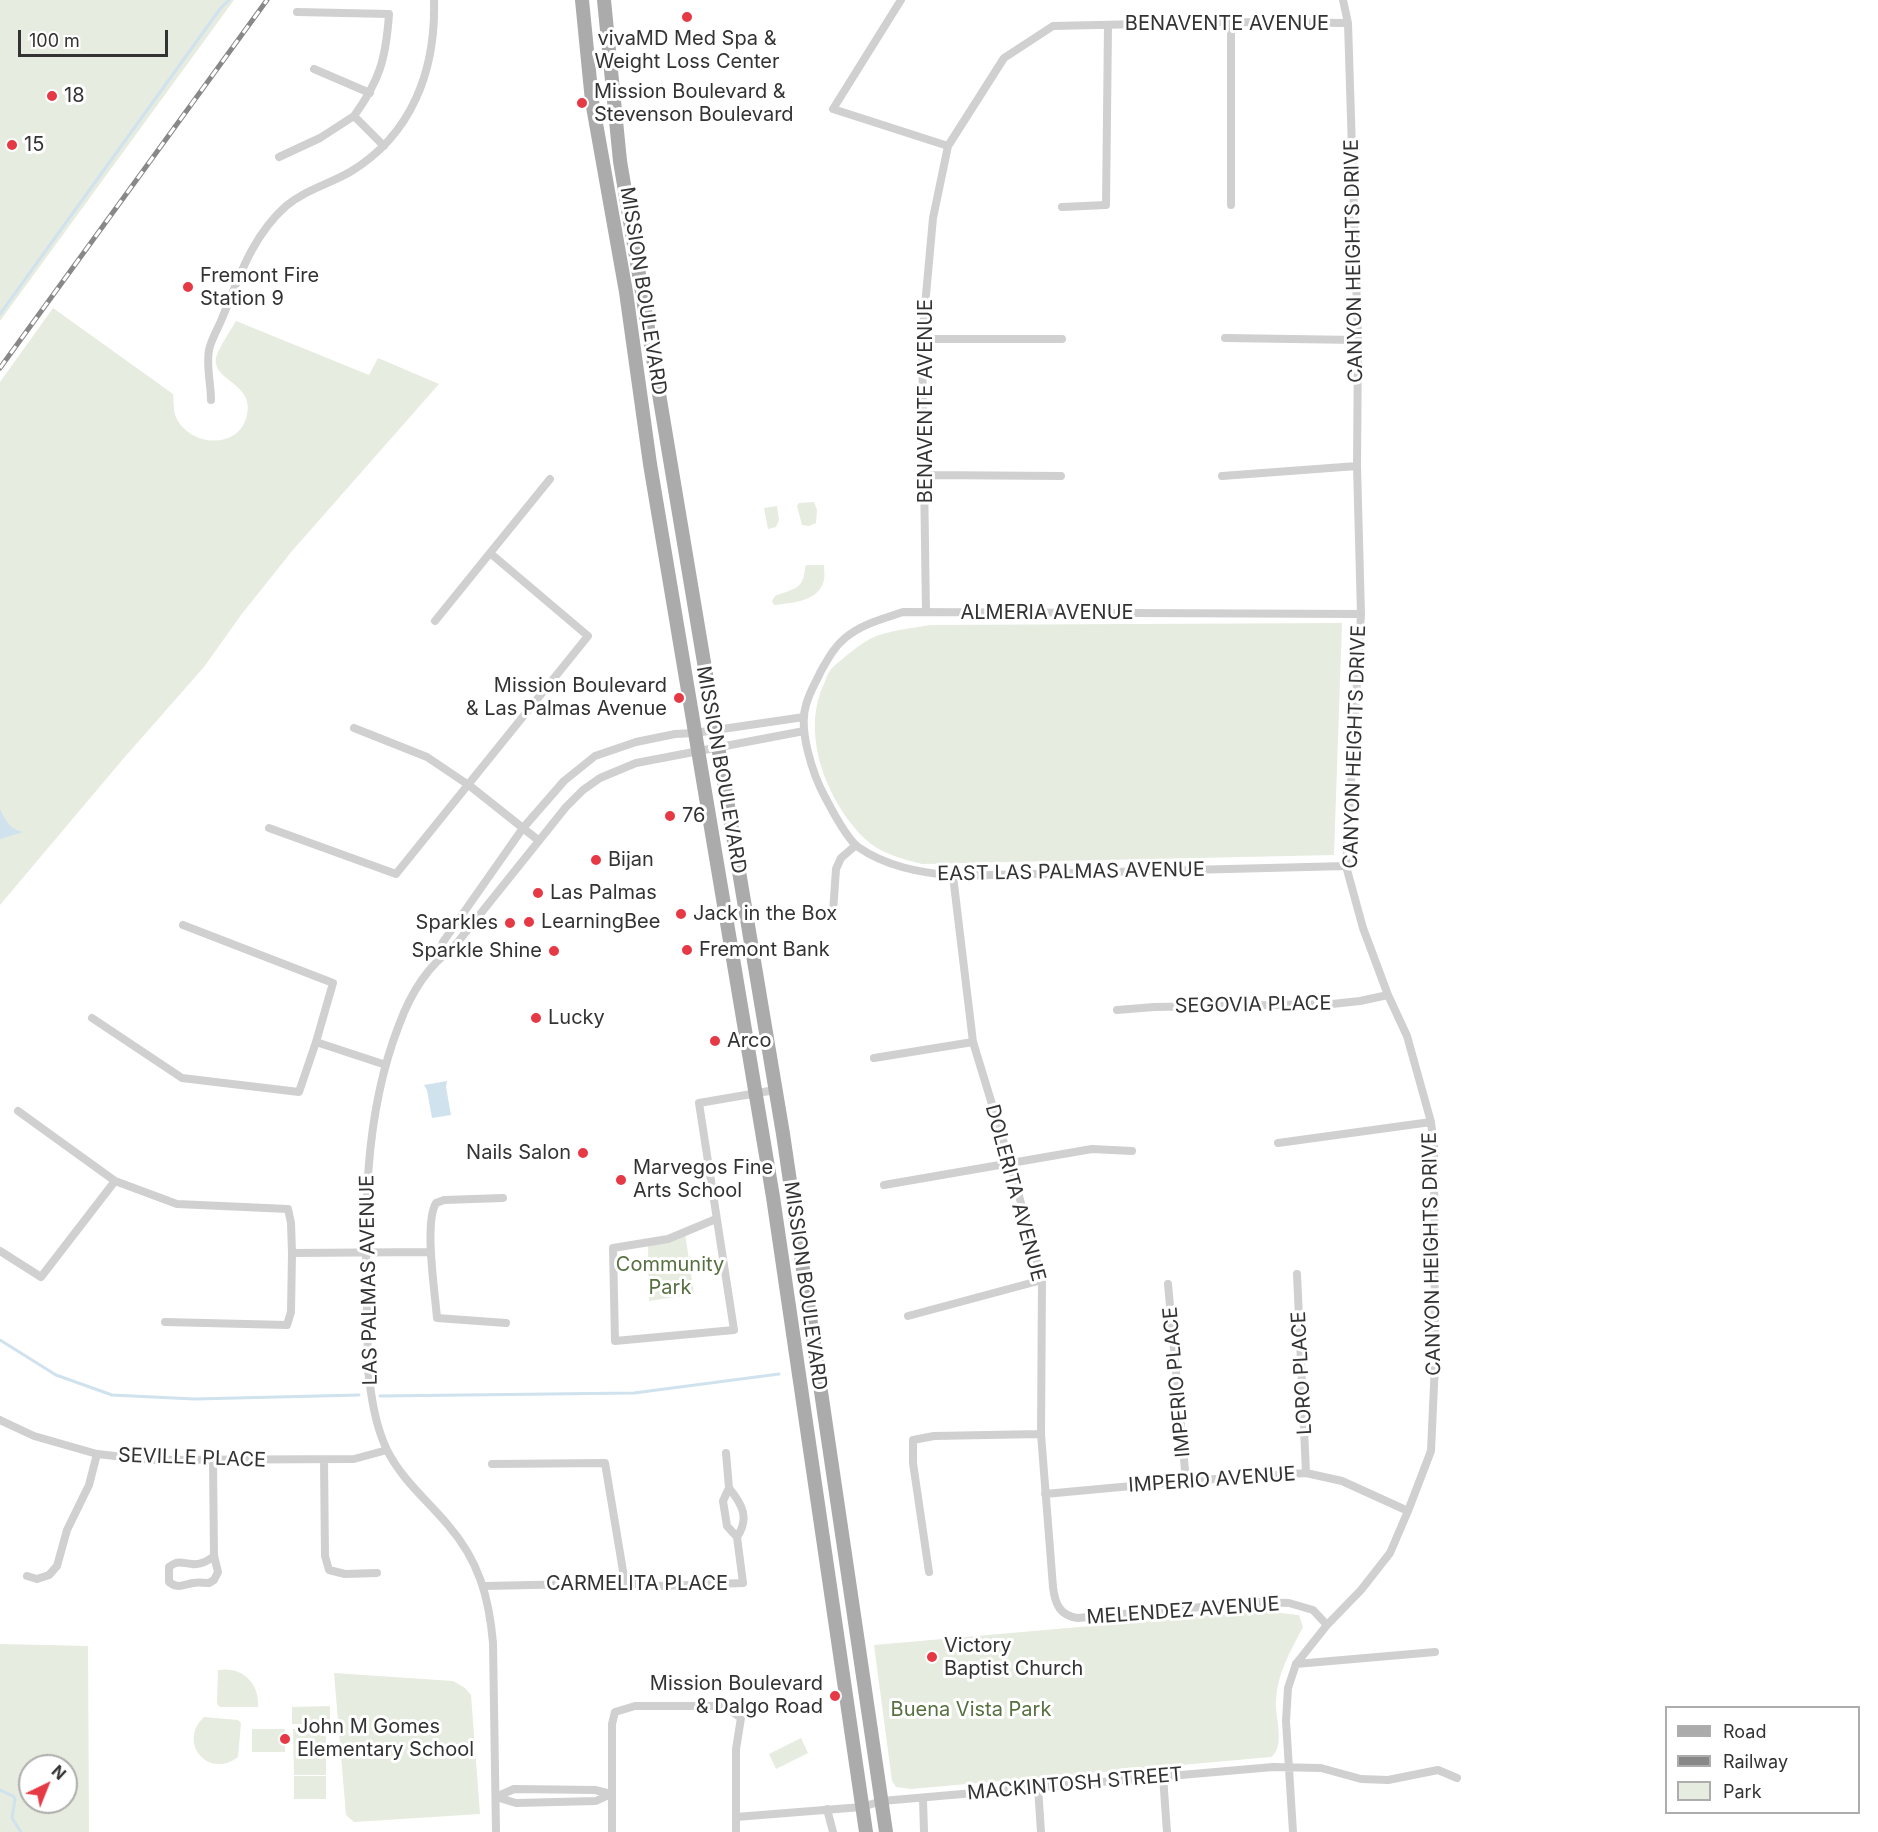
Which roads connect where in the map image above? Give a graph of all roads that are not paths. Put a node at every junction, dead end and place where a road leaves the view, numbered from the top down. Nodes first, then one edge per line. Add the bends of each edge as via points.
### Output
1 (434, 0) edge
2 (582, 0) edge
3 (604, 0) edge
4 (901, 0) edge
5 (1343, 0) edge
6 (297, 12) dead end
7 (1231, 22) junction
8 (1348, 23) junction
9 (1108, 25) junction
10 (314, 69) dead end
11 (370, 93) junction
12 (354, 116) junction
13 (384, 146) junction
14 (948, 146) junction
15 (279, 157) dead end
16 (1231, 205) dead end
17 (1062, 207) dead end
18 (1225, 338) dead end
19 (922, 339) junction
20 (1062, 339) dead end
21 (1358, 340) junction
22 (211, 400) dead end
23 (1357, 466) junction
24 (925, 475) junction
25 (1060, 476) dead end
26 (1222, 476) dead end
27 (550, 479) dead end
28 (490, 553) junction
29 (926, 612) junction
30 (1361, 614) junction
31 (435, 621) dead end
32 (804, 717) junction
33 (354, 728) dead end
34 (715, 730) junction
35 (804, 731) junction
36 (695, 733) junction
37 (718, 747) junction
38 (699, 751) junction
39 (470, 786) junction
40 (269, 828) dead end
41 (523, 828) junction
42 (538, 840) junction
43 (856, 845) junction
44 (1346, 866) junction
45 (953, 876) junction
46 (833, 912) dead end
47 (183, 925) dead end
48 (438, 959) junction
49 (1388, 995) junction
50 (1117, 1010) dead end
51 (93, 1018) dead end
52 (973, 1041) junction
53 (316, 1042) junction
54 (874, 1058) dead end
55 (386, 1065) junction
56 (775, 1090) junction
57 (756, 1093) junction
58 (18, 1111) dead end
59 (1431, 1122) junction
60 (1278, 1143) dead end
61 (1131, 1151) dead end
62 (1010, 1163) junction
63 (115, 1181) junction
64 (884, 1185) dead end
65 (503, 1198) dead end
66 (716, 1219) junction
67 (0, 1251) edge
68 (431, 1252) junction
69 (292, 1253) junction
70 (367, 1253) junction
71 (1297, 1274) dead end
72 (1042, 1280) junction
73 (1168, 1284) dead end
74 (908, 1316) dead end
75 (165, 1322) dead end
76 (506, 1323) dead end
77 (0, 1420) edge
78 (1041, 1434) junction
79 (387, 1450) junction
80 (726, 1452) dead end
81 (97, 1454) junction
82 (324, 1460) junction
83 (213, 1461) junction
84 (492, 1464) dead end
85 (1306, 1473) junction
86 (1186, 1481) junction
87 (729, 1488) junction
88 (1045, 1494) junction
89 (1408, 1511) junction
90 (737, 1537) junction
91 (214, 1556) junction
92 (929, 1572) dead end
93 (377, 1573) dead end
94 (27, 1576) dead end
95 (625, 1583) junction
96 (484, 1586) junction
97 (1068, 1616) joint
98 (1327, 1625) junction
99 (1435, 1652) dead end
100 (1296, 1664) junction
101 (1288, 1766) junction
102 (1163, 1776) junction
103 (1457, 1778) dead end
104 (1038, 1787) junction
105 (611, 1794) junction
106 (496, 1797) junction
107 (923, 1798) junction
108 (882, 1801) junction
109 (862, 1807) junction
110 (827, 1809) junction
111 (736, 1817) junction
112 (496, 1832) edge
113 (612, 1832) edge
114 (736, 1832) edge
115 (833, 1832) edge
116 (866, 1832) edge
117 (886, 1832) edge
118 (924, 1832) edge
119 (1041, 1832) edge
120 (1167, 1832) edge
121 (1293, 1832) edge

1 - 13 street via 432,46 421,89 405,121
2 - 36 main road, MISSION BOULEVARD via 592,101
3 - 34 main road, MISSION BOULEVARD via 620,161
4 - 14 street via 833,109
5 - 8 street, CANYON HEIGHTS DRIVE
6 - 11 street via 390,14 387,46
7 - 8 street, BENAVENTE AVENUE
7 - 9 street, BENAVENTE AVENUE
7 - 16 street
8 - 21 street, CANYON HEIGHTS DRIVE
9 - 14 street, BENAVENTE AVENUE via 1053,26 1004,58
9 - 17 street via 1106,205
10 - 11 street
11 - 12 street
12 - 13 street
12 - 15 street
13 - 22 street via 347,174 304,193 263,231 246,261 209,350
14 - 19 street, BENAVENTE AVENUE via 933,218
18 - 21 street
19 - 20 street
19 - 24 street, BENAVENTE AVENUE
21 - 23 street, CANYON HEIGHTS DRIVE
23 - 26 street
23 - 30 street, CANYON HEIGHTS DRIVE
24 - 25 street
24 - 29 street, BENAVENTE AVENUE
27 - 28 street
28 - 31 street
28 - 39 street via 588,636
29 - 30 street, ALMERIA AVENUE
29 - 32 street, ALMERIA AVENUE via 903,612 873,622 843,640 818,678
30 - 44 street, CANYON HEIGHTS DRIVE
32 - 34 street
32 - 35 street, ALMERIA AVENUE
33 - 39 street via 427,757
34 - 36 street, LAS PALMAS AVENUE
34 - 37 main road, MISSION BOULEVARD
35 - 37 street
35 - 43 street, EAST LAS PALMAS AVENUE via 821,791
36 - 38 main road, MISSION BOULEVARD
36 - 41 street, LAS PALMAS AVENUE via 636,742 595,756 564,781
37 - 38 street
37 - 56 main road, MISSION BOULEVARD
38 - 42 street, LAS PALMAS AVENUE via 636,763 600,778 566,807
38 - 57 main road, MISSION BOULEVARD
39 - 40 street via 396,874
39 - 41 street
41 - 42 street
41 - 48 street, LAS PALMAS AVENUE via 442,942
42 - 48 street, LAS PALMAS AVENUE via 453,948
43 - 45 street, EAST LAS PALMAS AVENUE via 912,871
43 - 46 street via 841,858 836,869
44 - 45 street, EAST LAS PALMAS AVENUE
44 - 49 street, CANYON HEIGHTS DRIVE via 1363,928
45 - 52 street, DOLERITA AVENUE
47 - 53 street via 333,982
48 - 55 street, LAS PALMAS AVENUE via 409,1000
49 - 50 street, SEGOVIA PLACE via 1332,1005
49 - 59 street, CANYON HEIGHTS DRIVE via 1407,1036
51 - 53 street via 182,1078 299,1092
52 - 54 street
52 - 62 street, DOLERITA AVENUE
53 - 55 street
55 - 70 street, LAS PALMAS AVENUE via 370,1136
56 - 57 street
56 - 108 main road, MISSION BOULEVARD
57 - 66 street via 699,1103
57 - 109 main road, MISSION BOULEVARD
58 - 63 street
59 - 60 street
59 - 89 street, CANYON HEIGHTS DRIVE via 1435,1340 1431,1450
61 - 62 street via 1092,1149
62 - 64 street
62 - 72 street, DOLERITA AVENUE
63 - 67 street via 41,1277
63 - 69 street via 177,1204 288,1209
65 - 68 street via 436,1203 432,1210
66 - 66 street via 668,1239 613,1248 615,1341 734,1329
68 - 70 street
68 - 76 street via 437,1318
69 - 70 street
69 - 75 street via 291,1312 287,1325
70 - 79 street, LAS PALMAS AVENUE via 368,1369 377,1422
71 - 85 street, LORO PLACE
72 - 74 street
72 - 78 street, DOLERITA AVENUE
73 - 86 street, IMPERIO PLACE
77 - 81 street, SEVILLE PLACE via 33,1436
78 - 88 street, DOLERITA AVENUE
78 - 92 street via 934,1436 913,1440
79 - 82 street, SEVILLE PLACE via 354,1459
79 - 96 street, LAS PALMAS AVENUE via 415,1491 466,1548
80 - 87 street, CARMELITA PLACE
81 - 83 street, SEVILLE PLACE
81 - 94 street via 57,1566 37,1579
82 - 83 street, SEVILLE PLACE
82 - 93 street via 325,1556 329,1570
83 - 91 street
84 - 95 street via 604,1463
85 - 86 street, IMPERIO AVENUE
85 - 89 street, IMPERIO AVENUE via 1342,1481
86 - 88 street, IMPERIO AVENUE
87 - 90 street, CARMELITA PLACE via 723,1501 727,1526
87 - 90 street, CARMELITA PLACE via 741,1503 744,1516
88 - 97 street, DOLERITA AVENUE via 1055,1596 1060,1610
89 - 98 street, CANYON HEIGHTS DRIVE via 1390,1553
90 - 95 street, CARMELITA PLACE via 743,1583 662,1587
91 - 91 street via 204,1563 175,1562 169,1567 169,1582 179,1587 209,1583 218,1572
95 - 96 street, CARMELITA PLACE
96 - 106 street, LAS PALMAS AVENUE via 493,1643
97 - 98 street, MELENDEZ AVENUE via 1288,1603 1313,1610
98 - 100 street, CANYON HEIGHTS DRIVE
99 - 100 street
100 - 101 street, CANYON HEIGHTS DRIVE via 1288,1688
101 - 102 street, MACKINTOSH STREET
101 - 103 street, MACKINTOSH STREET via 1321,1768 1361,1779 1388,1780 1438,1770
101 - 121 street, CANYON HEIGHTS DRIVE
102 - 104 street, MACKINTOSH STREET
102 - 120 street
104 - 107 street, MACKINTOSH STREET
104 - 119 street
105 - 106 street via 595,1790 514,1789
105 - 106 street via 596,1801 516,1803
105 - 111 street via 615,1712 635,1706 724,1706 741,1718 736,1749
105 - 113 street
106 - 112 street, LAS PALMAS AVENUE
107 - 108 street, MACKINTOSH STREET
107 - 118 street
108 - 109 street, MACKINTOSH STREET
108 - 117 main road, MISSION BOULEVARD
109 - 110 street, MACKINTOSH STREET
109 - 116 main road, MISSION BOULEVARD
110 - 111 street, MACKINTOSH STREET
110 - 115 street
111 - 114 street

